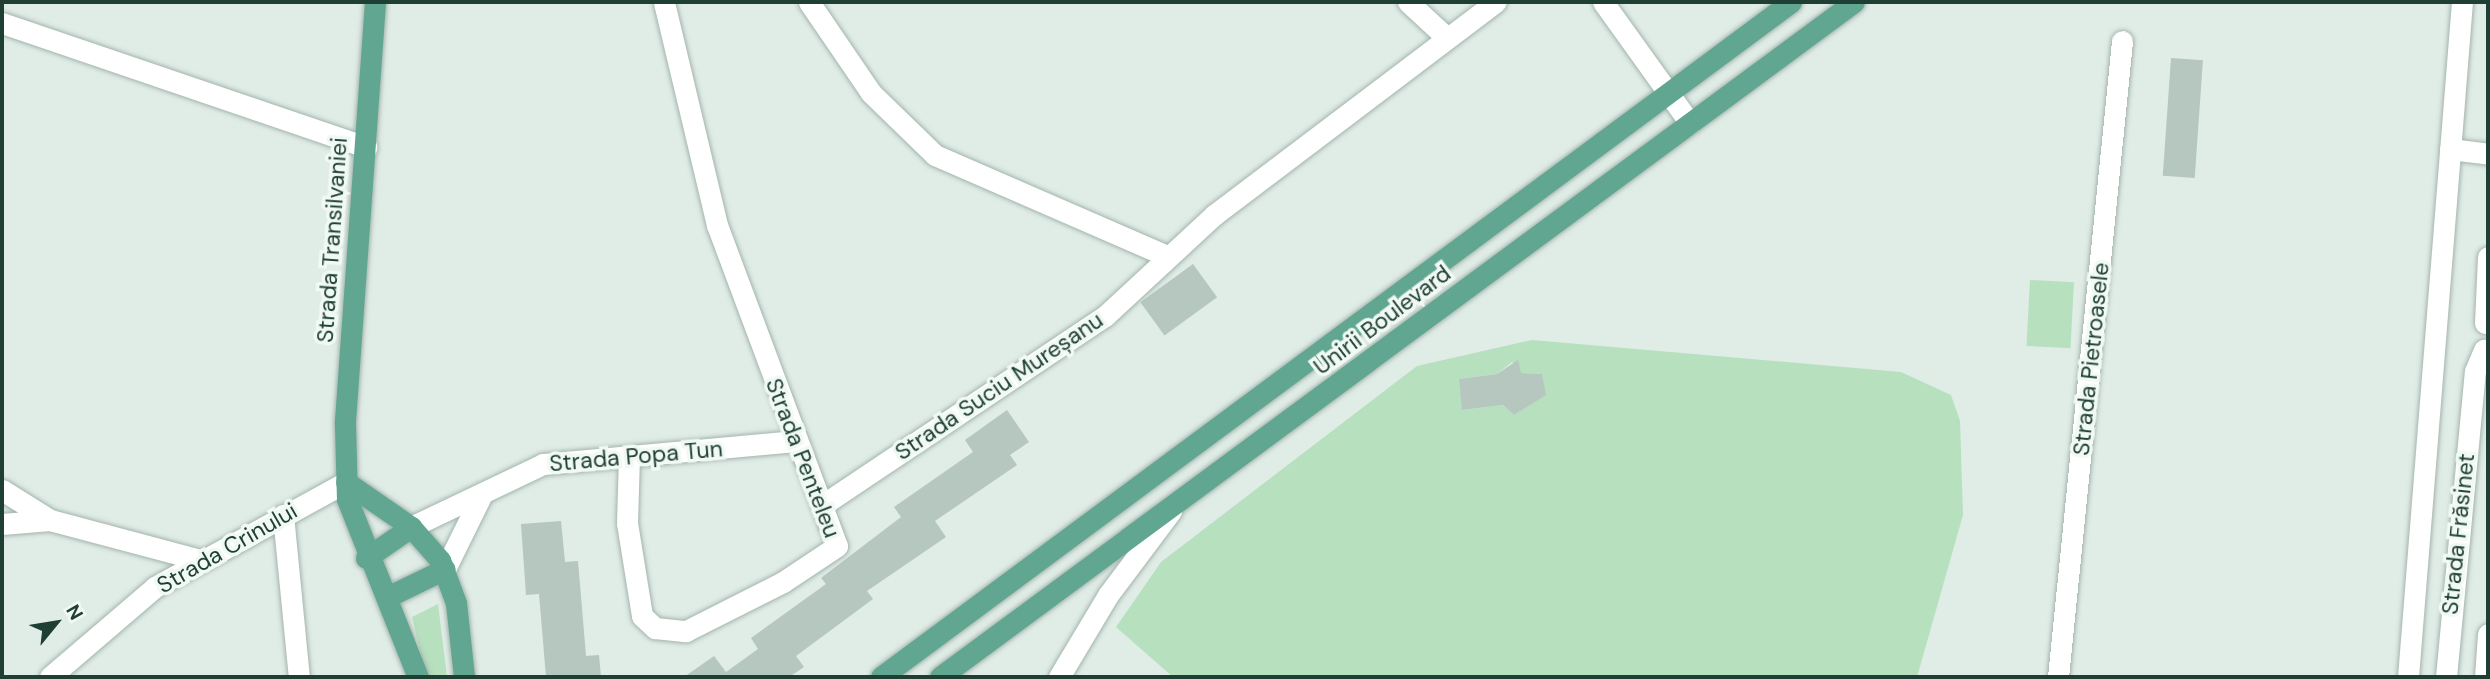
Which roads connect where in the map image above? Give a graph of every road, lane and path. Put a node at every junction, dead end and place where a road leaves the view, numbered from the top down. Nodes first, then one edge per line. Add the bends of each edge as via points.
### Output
1 (374, 2) edge
2 (664, 2) edge
3 (809, 2) edge
4 (1408, 2) edge
5 (1496, 2) edge
6 (1603, 2) edge
7 (1791, 2) edge
8 (1854, 2) edge
9 (2462, 2) edge
10 (2, 23) edge
11 (1447, 38) junction
12 (2122, 41) dead end
13 (1668, 91) junction
14 (1690, 122) junction
15 (366, 147) junction
16 (2450, 149) junction
17 (2488, 154) edge
18 (1165, 255) junction
19 (2488, 257) edge
20 (2487, 321) edge
21 (2486, 353) edge
22 (796, 441) junction
23 (629, 456) junction
24 (346, 482) junction
25 (2, 490) edge
26 (482, 494) junction
27 (824, 504) junction
28 (1174, 507) junction
29 (284, 515) junction
30 (50, 520) junction
31 (2, 524) edge
32 (411, 527) junction
33 (366, 558) junction
34 (200, 560) junction
35 (445, 569) junction
36 (387, 597) junction
37 (2488, 634) edge
38 (50, 677) edge
39 (299, 677) edge
40 (418, 677) edge
41 (464, 677) edge
42 (881, 677) edge
43 (940, 677) edge
44 (1059, 677) edge
45 (2058, 677) edge
46 (2408, 677) edge
47 (2446, 677) edge
48 (2485, 677) edge

1 - 15 main road, Strada Transilvaniei
2 - 22 street, Strada Penteleu via 716,225
3 - 18 street via 870,93 934,155
4 - 11 street
5 - 11 street, Strada Suciu Mureșanu
6 - 13 street
7 - 13 main road, Unirii Boulevard
8 - 14 main road, Unirii Boulevard
9 - 16 street
10 - 15 street
11 - 18 street, Strada Suciu Mureșanu
12 - 45 street, Strada Pietroasele
13 - 14 street
13 - 42 main road, Unirii Boulevard
14 - 28 main road, Unirii Boulevard
15 - 24 main road, Strada Transilvaniei
16 - 17 street
16 - 46 street
18 - 27 street, Strada Suciu Mureșanu via 1091,326
19 - 20 street
20 - 21 street, Strada Frăsinet
21 - 47 street, Strada Frăsinet via 2475,371
22 - 23 street, Strada Popa Tun
22 - 27 street, Strada Penteleu
23 - 26 street, Strada Popa Tun via 543,464
23 - 27 street, Strada Penteleu via 627,523 642,616 664,630 686,631 833,553 838,539
24 - 29 street, Strada Crinului
24 - 32 main road
24 - 33 main road, Strada Transilvaniei via 351,523
25 - 30 street
26 - 32 street, Strada Popa Tun
26 - 35 street
28 - 43 main road, Unirii Boulevard
28 - 44 street via 1108,594
29 - 34 street, Strada Crinului
29 - 39 street
30 - 31 street
30 - 34 street
32 - 33 main road
32 - 35 main road
33 - 36 main road, Strada Transilvaniei
34 - 38 street, Strada Crinului via 155,587
35 - 36 main road
35 - 41 main road
36 - 40 main road, Strada Transilvaniei
37 - 48 street, Strada Frăsinet

